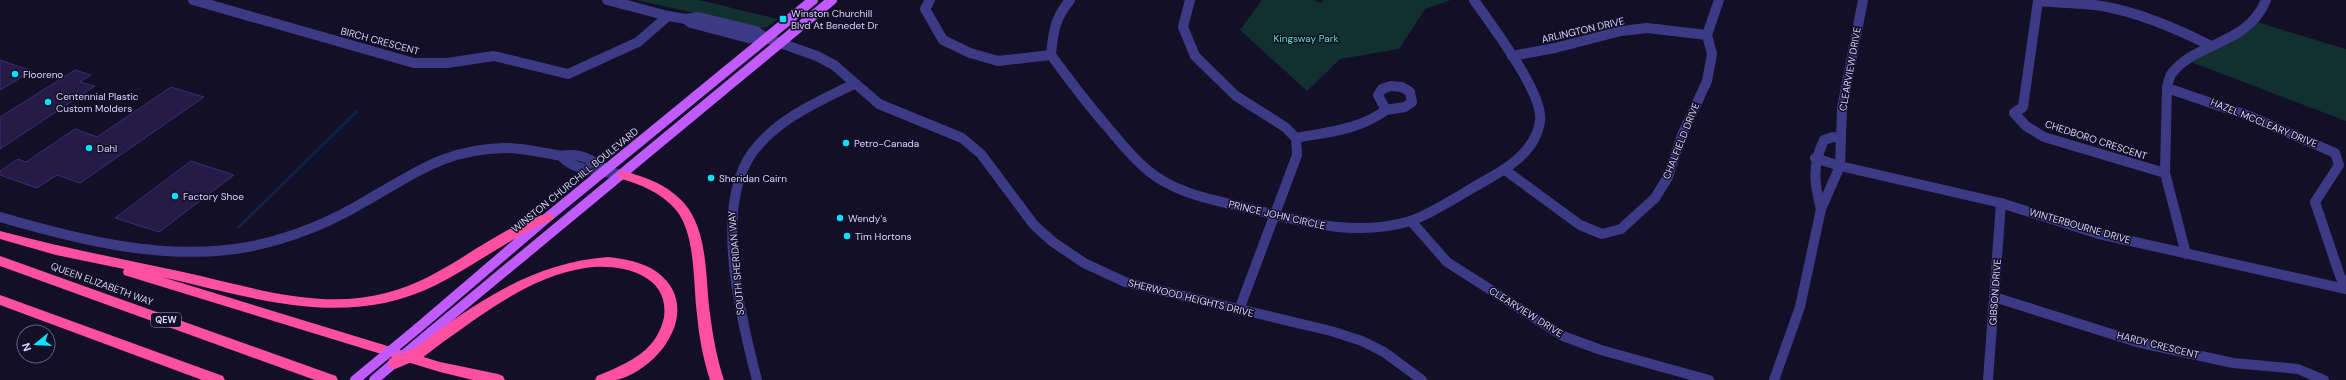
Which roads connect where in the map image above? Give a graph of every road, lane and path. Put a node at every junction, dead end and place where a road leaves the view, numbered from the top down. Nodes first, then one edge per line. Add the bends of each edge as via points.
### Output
1 (193, 0) edge
2 (607, 0) edge
3 (813, 0) edge
4 (832, 0) edge
5 (930, 0) edge
6 (1070, 0) edge
7 (1190, 0) edge
8 (1474, 0) edge
9 (1719, 0) edge
10 (1863, 0) edge
11 (2266, 0) edge
12 (668, 16) junction
13 (1707, 36) junction
14 (766, 38) junction
15 (781, 43) junction
16 (2211, 46) junction
17 (1051, 54) junction
18 (1512, 56) junction
19 (854, 84) junction
20 (2167, 88) junction
21 (1386, 110) dead end
22 (1296, 138) junction
23 (1841, 139) junction
24 (1815, 158) junction
25 (1840, 166) junction
26 (606, 170) junction
27 (1505, 170) junction
28 (2165, 173) junction
29 (623, 175) junction
30 (2001, 203) junction
31 (1821, 208) junction
32 (1275, 215) junction
33 (0, 217) edge
34 (548, 217) junction
35 (1411, 221) junction
36 (0, 235) edge
37 (50, 248) junction
38 (2186, 254) junction
39 (0, 261) edge
40 (2346, 288) edge
41 (1994, 297) junction
42 (0, 300) edge
43 (1239, 310) junction
44 (436, 334) junction
45 (394, 364) joint
46 (218, 380) edge
47 (331, 380) edge
48 (355, 380) edge
49 (374, 380) edge
50 (498, 380) edge
51 (602, 380) edge
52 (717, 380) edge
53 (757, 380) edge
54 (1422, 380) edge
55 (1709, 380) edge
56 (1774, 380) edge
57 (1988, 380) edge
58 (2324, 380) edge

1 - 12 street, BIRCH CRESCENT via 414,63 441,63 494,56 568,74 638,42
2 - 12 street, SHERWOOD HEIGHTS DRIVE
3 - 14 main road, WINSTON CHURCHILL BOULEVARD
4 - 15 main road
5 - 17 street via 925,9 943,40 970,53 998,61
6 - 17 street via 1059,13
7 - 22 street via 1183,27 1195,56 1236,96 1285,127
8 - 18 street, PRINCE JOHN CIRCLE
9 - 13 street
10 - 23 street, CLEARVIEW DRIVE via 1842,108
11 - 16 street via 2254,21 2234,35
12 - 14 street, SHERWOOD HEIGHTS DRIVE via 748,38
13 - 18 street, ARLINGTON DRIVE via 1647,28 1621,31
13 - 27 street, CHALFIELD DRIVE via 1712,54 1707,81 1682,135 1668,177 1655,198 1621,230 1602,234 1580,225
14 - 15 street, SHERWOOD HEIGHTS DRIVE
14 - 26 main road, WINSTON CHURCHILL BOULEVARD
15 - 19 street, SHERWOOD HEIGHTS DRIVE via 830,62
15 - 29 main road
16 - 20 street via 2187,60 2171,74
16 - 28 street, CHEDBORO CRESCENT via 2165,23 2139,15 2110,8 2038,1 2023,107 2014,113 2026,126 2044,137
17 - 32 street, PRINCE JOHN CIRCLE via 1077,91 1139,164 1157,177 1193,195
18 - 27 street, PRINCE JOHN CIRCLE via 1539,104 1540,122 1523,154
19 - 43 street, SHERWOOD HEIGHTS DRIVE via 879,104 895,112 937,126 962,138 980,154 1034,225 1052,242 1084,263 1125,282
19 - 53 street, SOUTH SHERIDAN WAY via 803,109 778,126 752,153 736,184 731,222 741,321
20 - 28 street
20 - 40 street, HAZEL MCCLEARY DRIVE via 2222,105 2287,130 2335,153 2338,165 2315,202
21 - 22 street via 1361,125
22 - 32 street via 1297,155
23 - 24 street, CLEARVIEW DRIVE via 1833,137 1824,140
23 - 25 street, CLEARVIEW DRIVE
24 - 25 street, WINTERBOURNE DRIVE
24 - 31 street, CLEARVIEW DRIVE via 1813,179
25 - 30 street, WINTERBOURNE DRIVE
25 - 31 street, CLEARVIEW DRIVE
26 - 29 street
26 - 33 street via 587,170 564,162 561,156 532,149 503,148 477,151 420,169 358,206 319,224 275,240 234,248 191,251 130,247 77,238
26 - 34 main road, WINSTON CHURCHILL BOULEVARD
27 - 35 street, PRINCE JOHN CIRCLE
28 - 38 street
29 - 44 main road
29 - 52 highway via 662,191 686,215 693,233 707,342
30 - 38 street, WINTERBOURNE DRIVE via 2099,234
30 - 41 street, GIBSON DRIVE
31 - 56 street, CLEARVIEW DRIVE via 1800,307
32 - 35 street, PRINCE JOHN CIRCLE via 1327,227 1375,229
32 - 43 street
34 - 37 highway via 524,225 457,269 420,287 391,298 348,305 303,304
34 - 48 main road, WINSTON CHURCHILL BOULEVARD, bridge
35 - 55 street, CLEARVIEW DRIVE via 1447,262 1563,336 1601,350
36 - 37 highway
37 - 50 highway via 440,367
38 - 40 street, WINTERBOURNE DRIVE
39 - 47 highway, QUEEN ELIZABETH WAY / QEW
41 - 57 street, GIBSON DRIVE
41 - 58 street, HARDY CRESCENT via 2137,342 2233,363 2298,369
42 - 46 highway
43 - 54 street, SHERWOOD HEIGHTS DRIVE via 1330,331 1362,342 1384,352
44 - 45 highway, bridge via 420,352
44 - 51 highway via 512,291 562,270 607,262 622,263 651,272 666,287 670,298 671,318 661,341 641,362
45 - 49 main road

